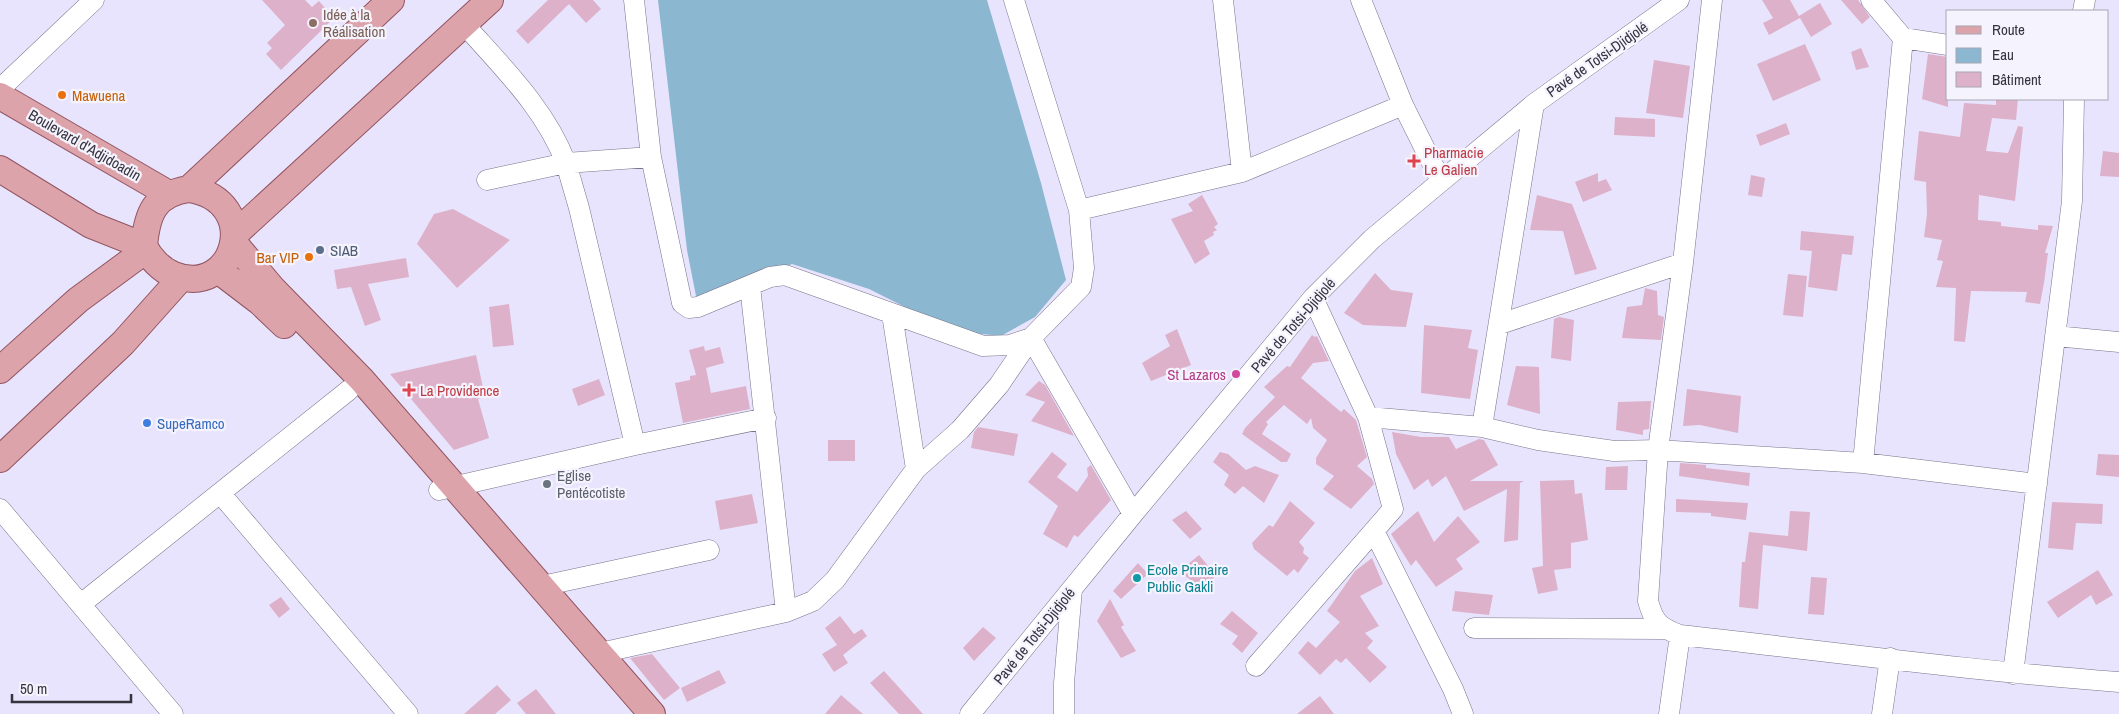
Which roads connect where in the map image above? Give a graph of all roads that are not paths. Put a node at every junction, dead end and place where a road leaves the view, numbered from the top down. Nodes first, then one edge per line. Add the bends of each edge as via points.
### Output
1 (94, 0) edge
2 (391, 0) edge
3 (490, 0) edge
4 (634, 0) edge
5 (1014, 0) edge
6 (1223, 0) edge
7 (1361, 0) edge
8 (1679, 0) edge
9 (1712, 0) edge
10 (1871, 0) edge
11 (464, 24) junction
12 (1903, 38) junction
13 (1946, 45) edge
14 (0, 89) edge
15 (0, 96) edge
16 (2074, 100) edge
17 (1534, 104) junction
18 (1403, 105) junction
19 (651, 157) junction
20 (566, 163) junction
21 (0, 169) edge
22 (1242, 172) junction
23 (486, 180) dead end
24 (1441, 181) junction
25 (179, 192) junction
26 (1079, 210) junction
27 (235, 238) junction
28 (145, 248) junction
29 (1683, 263) junction
30 (218, 270) junction
31 (181, 278) junction
32 (750, 286) junction
33 (1313, 298) junction
34 (892, 314) junction
35 (1500, 324) junction
36 (2055, 336) junction
37 (1031, 338) junction
38 (2119, 342) edge
39 (0, 370) edge
40 (349, 390) junction
41 (1368, 417) junction
42 (766, 418) junction
43 (1482, 427) junction
44 (635, 445) junction
45 (1658, 450) junction
46 (0, 459) edge
47 (1863, 463) junction
48 (916, 469) junction
49 (2037, 484) junction
50 (447, 488) junction
51 (220, 493) junction
52 (0, 509) edge
53 (1133, 514) junction
54 (1374, 531) junction
55 (709, 550) dead end
56 (542, 586) junction
57 (1072, 589) junction
58 (81, 604) junction
59 (786, 612) junction
60 (1474, 628) dead end
61 (1671, 632) junction
62 (600, 653) junction
63 (1890, 658) junction
64 (1256, 666) dead end
65 (2013, 674) junction
66 (2119, 682) edge
67 (173, 714) edge
68 (408, 714) edge
69 (631, 714) edge
70 (652, 714) edge
71 (970, 714) edge
72 (1064, 714) edge
73 (1463, 714) edge
74 (1669, 714) edge
75 (1882, 714) edge

1 - 14 street
2 - 25 main road
3 - 11 main road
4 - 19 street
5 - 26 street
6 - 22 street
7 - 18 street
8 - 17 street, Pavé de Totsi-Djidjolé
9 - 29 street
10 - 12 street
11 - 20 street via 523,90 550,130
11 - 27 main road
12 - 13 street
12 - 47 street
15 - 25 main road, Boulevard d'Adjidoadin
16 - 36 street via 2072,200
17 - 24 street, Pavé de Totsi-Djidjolé
17 - 35 street
18 - 22 street
18 - 24 street
19 - 20 street
19 - 32 street via 682,303 689,308 698,307
20 - 23 street
20 - 44 street
21 - 28 main road via 91,224
22 - 26 street
24 - 33 street, Pavé de Totsi-Djidjolé via 1372,239
25 - 27 main road via 203,191 216,198 226,207
25 - 28 main road via 159,202 151,212 146,224
26 - 37 street via 1084,268 1081,287
27 - 30 main road
27 - 50 main road via 272,288 361,379
28 - 31 main road via 166,272
28 - 39 main road via 78,300
29 - 35 street
29 - 45 street
30 - 31 main road via 200,278
30 - 40 main road via 260,302
31 - 46 main road via 123,343
32 - 34 street via 785,274
32 - 42 street
33 - 41 street
33 - 53 street, Pavé de Totsi-Djidjolé
34 - 37 street via 983,346 1010,345
34 - 48 street
35 - 43 street
36 - 38 street
36 - 49 street
37 - 48 street via 999,385 960,430
37 - 53 street
40 - 50 main road
40 - 51 street
41 - 43 street
41 - 54 street via 1393,509
42 - 44 street
42 - 59 street
43 - 45 street via 1538,440 1614,450
44 - 50 street
45 - 47 street
45 - 61 street via 1648,601 1652,617
47 - 49 street
48 - 59 street via 835,580 813,601
49 - 65 street
50 - 56 main road
50 - 69 main road
51 - 58 street
51 - 68 street
52 - 58 street
53 - 57 street, Pavé de Totsi-Djidjolé
54 - 64 street
54 - 73 street
55 - 56 street
56 - 62 main road
57 - 71 street, Pavé de Totsi-Djidjolé
57 - 72 street
58 - 67 street
59 - 62 street
60 - 61 street
61 - 63 street
61 - 74 street
62 - 70 main road
63 - 65 street
63 - 75 street
65 - 66 street

